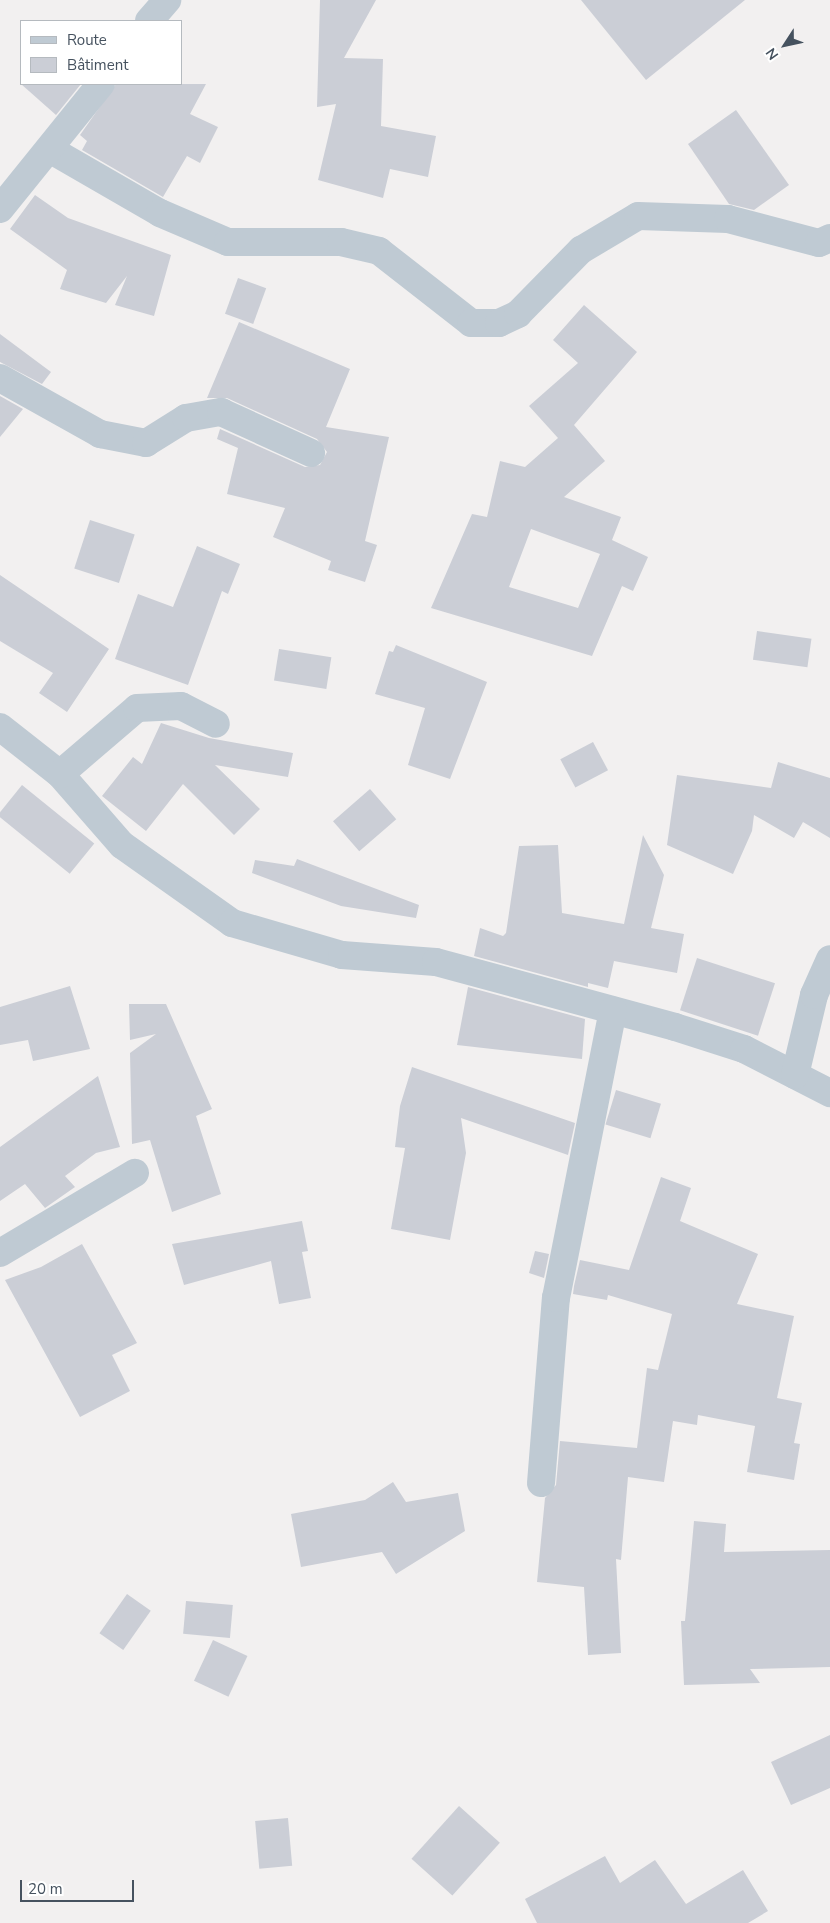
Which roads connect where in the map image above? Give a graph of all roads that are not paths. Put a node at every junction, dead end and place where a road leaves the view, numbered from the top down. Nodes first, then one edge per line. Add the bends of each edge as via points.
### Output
1 (167, 0) edge
2 (150, 20) edge
3 (100, 85) edge
4 (51, 150) junction
5 (0, 209) edge
6 (830, 238) edge
7 (0, 378) edge
8 (311, 453) dead end
9 (216, 724) dead end
10 (0, 727) edge
11 (60, 774) junction
12 (830, 959) edge
13 (613, 1011) junction
14 (795, 1075) junction
15 (830, 1093) edge
16 (135, 1173) dead end
17 (0, 1253) edge
18 (541, 1483) dead end

1 - 2 street
3 - 4 street
4 - 5 street
4 - 6 street via 160,213 228,242 341,242 379,251 471,323 498,323 518,314 581,250 638,216 728,219 819,242
7 - 8 street via 100,434 146,443 186,418 221,412
9 - 11 street via 181,706 137,708
10 - 11 street
11 - 13 street via 122,845 232,924 342,956 436,962
12 - 14 street via 814,995
13 - 14 street via 744,1049
13 - 18 street via 556,1298
14 - 15 street
16 - 17 street

